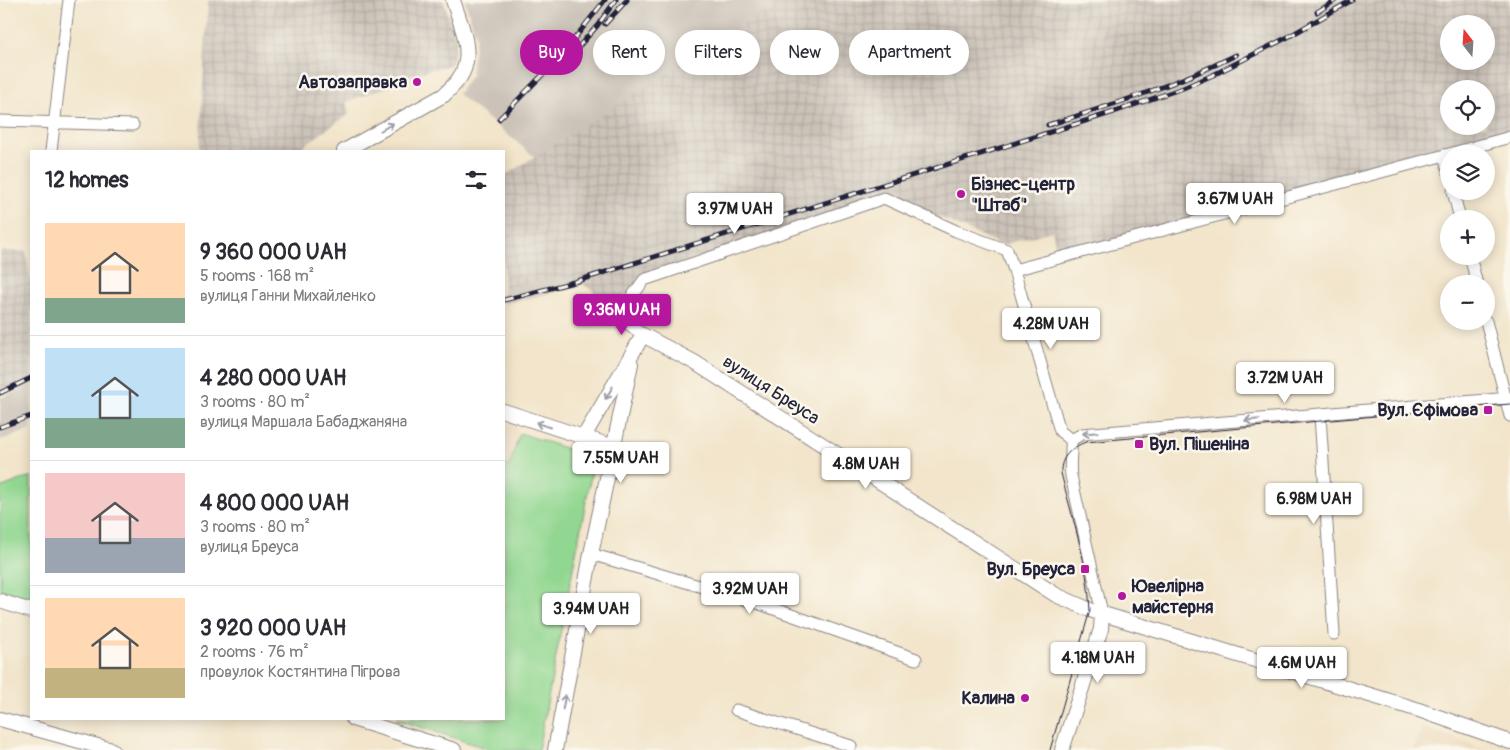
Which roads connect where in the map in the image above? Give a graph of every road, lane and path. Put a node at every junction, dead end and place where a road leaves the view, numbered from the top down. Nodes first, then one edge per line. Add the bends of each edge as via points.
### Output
1 (69, 0) edge
2 (453, 0) edge
3 (0, 121) edge
4 (54, 122) junction
5 (133, 124) dead end
6 (1510, 136) edge
7 (1478, 145) edge
8 (51, 150) edge
9 (346, 150) edge
10 (1440, 156) edge
11 (1014, 270) junction
12 (1489, 330) edge
13 (643, 335) junction
14 (634, 351) junction
15 (1508, 398) edge
16 (505, 412) edge
17 (1320, 415) junction
18 (1510, 416) edge
19 (582, 438) junction
20 (1071, 440) junction
21 (614, 448) junction
22 (591, 554) junction
23 (0, 601) edge
24 (30, 611) edge
25 (1102, 613) junction
26 (1334, 634) dead end
27 (916, 659) dead end
28 (736, 710) dead end
29 (0, 719) edge
30 (357, 720) edge
31 (1510, 742) edge
32 (851, 746) dead end
33 (112, 750) edge
34 (454, 750) edge
35 (555, 750) edge
36 (1062, 750) edge

1 - 4 street
9 -> 2 street via 444,94 457,82 465,66 466,48
3 - 4 street
4 - 5 street
4 - 8 street
6 - 7 street
10 - 11 street
11 - 13 street via 1007,250 884,198 644,280 618,316
11 - 20 street via 1060,431
12 - 15 street
13 - 14 street
13 - 25 street, вулиця Бреуса via 694,362 1056,595
14 -> 19 street
14 - 21 street
15 - 17 street
15 - 18 street
19 -> 16 street
17 -> 20 street via 1082,434
17 - 26 street
19 - 21 street
20 - 25 street via 1071,476
21 - 22 street
22 - 27 street via 760,604
35 -> 22 street
23 - 24 street
25 - 31 street, вулиця Бреуса via 1416,709
25 - 36 street via 1101,629
28 - 32 street
29 - 33 street
30 - 34 street

